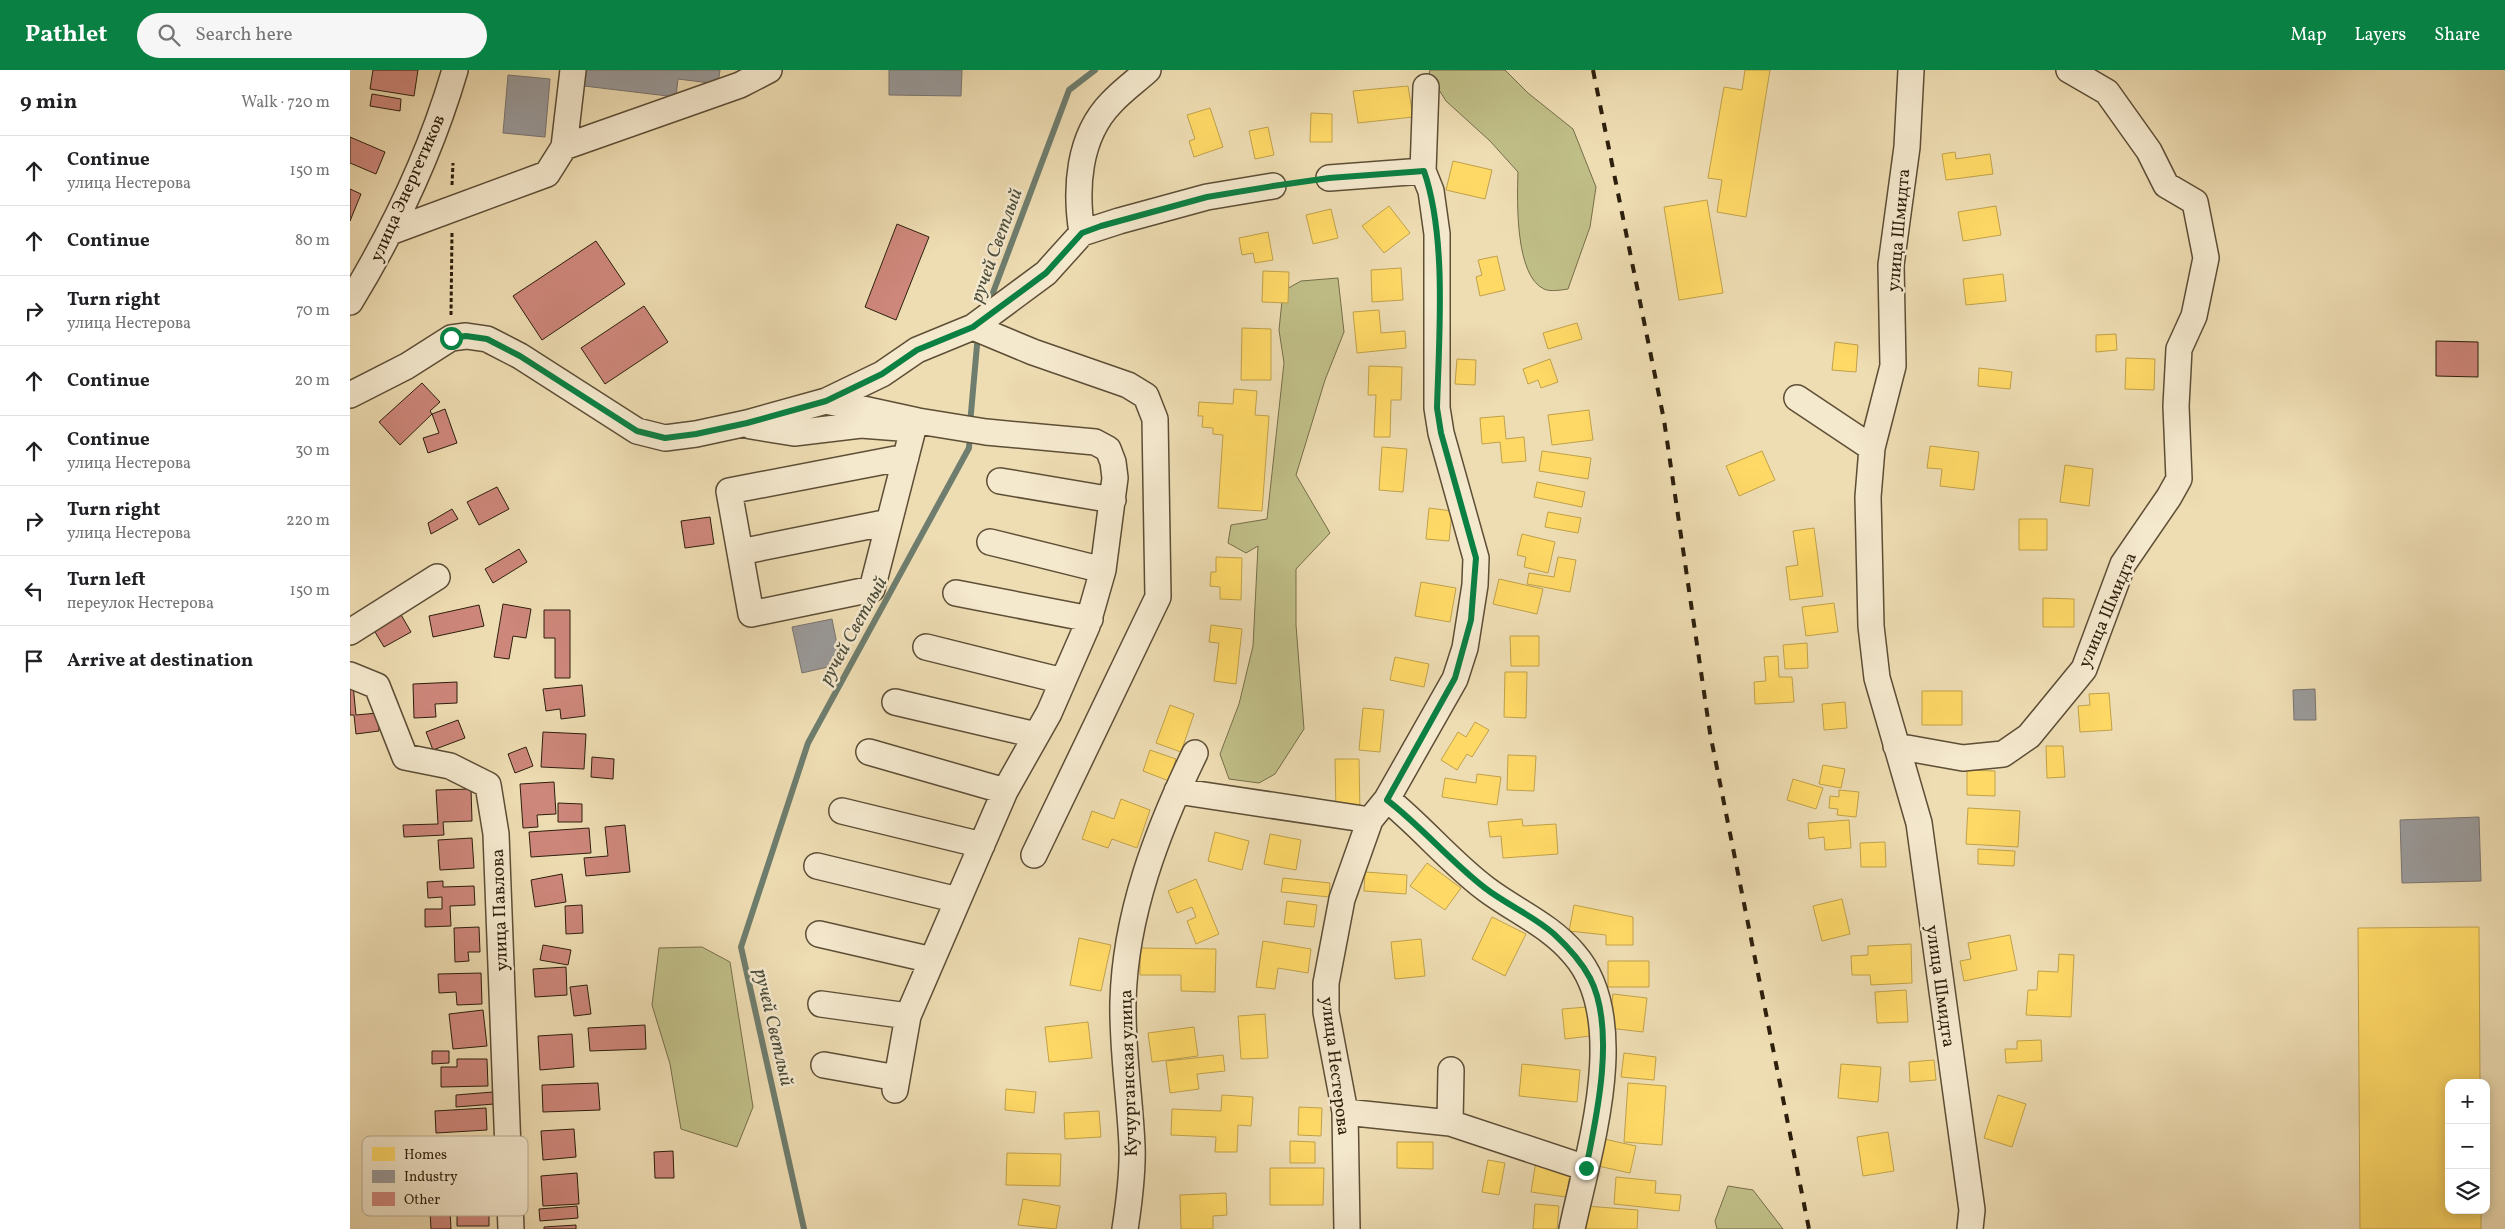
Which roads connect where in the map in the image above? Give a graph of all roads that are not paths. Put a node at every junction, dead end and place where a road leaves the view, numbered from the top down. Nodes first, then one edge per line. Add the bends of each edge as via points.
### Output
1 (455, 70) edge
2 (573, 70) edge
3 (769, 70) edge
4 (1148, 70) edge
5 (1911, 70) edge
6 (2069, 70) edge
7 (1426, 86) dead end
8 (564, 147) junction
9 (1329, 178) road end
10 (1427, 181) junction
11 (1273, 186) road end
12 (390, 232) junction
13 (1082, 233) junction
14 (350, 302) edge
15 (978, 329) junction
16 (350, 395) edge
17 (1797, 398) dead end
18 (826, 401) junction
19 (741, 425) junction
20 (1872, 448) junction
21 (906, 457) junction
22 (1000, 481) dead end
23 (1113, 500) junction
24 (889, 522) junction
25 (990, 542) dead end
26 (740, 552) junction
27 (1103, 570) junction
28 (437, 577) dead end
29 (956, 593) dead end
30 (1090, 619) junction
31 (350, 632) edge
32 (926, 647) dead end
33 (350, 675) edge
34 (1063, 681) junction
35 (895, 702) dead end
36 (1036, 736) junction
37 (1896, 746) junction
38 (869, 752) dead end
39 (1195, 753) dead end
40 (1005, 791) junction
41 (1177, 791) junction
42 (1387, 800) junction
43 (842, 811) dead end
44 (1370, 820) junction
45 (982, 845) junction
46 (1034, 855) dead end
47 (817, 866) dead end
48 (958, 900) junction
49 (819, 934) dead end
50 (932, 960) junction
51 (821, 1004) dead end
52 (908, 1016) junction
53 (824, 1066) dead end
54 (1451, 1070) dead end
55 (1345, 1112) junction
56 (1450, 1123) junction
57 (507, 1136) edge
58 (1586, 1168) junction
59 (511, 1216) edge
60 (511, 1229) edge
61 (1125, 1229) edge
62 (1347, 1229) edge
63 (1572, 1229) edge
64 (1970, 1229) edge

1 - 12 street, улица Энергетиков via 433,137
2 - 8 street
3 - 8 street via 740,85
4 - 13 street via 1110,104 1089,137 1080,175 1078,208
5 - 20 street, улица Шмидта via 1907,147 1891,265 1893,366
6 - 37 street, улица Шмидта via 2107,92 2149,151 2166,185 2195,202 2206,258 2194,316 2179,349 2176,406 2179,478 2123,564 2084,669 2029,736 2003,754 1963,758
7 - 10 street, улица Нестерова
8 - 12 street via 547,174
9 - 10 street
10 - 42 street, улица Нестерова via 1437,234 1437,408 1476,558 1476,585 1467,639 1455,678
11 - 13 street via 1207,197
12 - 14 street, улица Энергетиков
13 - 15 street via 1046,273 998,309
15 - 18 street via 917,350 882,374
15 - 46 street via 1128,385 1146,396 1154,419 1158,597
16 - 19 street via 407,366 451,338 466,336 487,339 520,356 637,431 653,436 677,437
17 - 20 street
18 - 19 street
18 - 23 street via 986,432 1095,442 1108,449 1113,462 1116,478
19 - 21 street via 794,433 861,425 913,429
20 - 37 street, улица Шмидта via 1868,497 1870,626 1877,678
21 - 24 street
21 - 26 street via 728,491
22 - 23 street
23 - 27 street
24 - 26 street
24 - 26 street via 872,589 751,614
25 - 27 street
27 - 30 street
28 - 31 street
29 - 30 street
30 - 34 street
32 - 34 street
33 - 57 street, улица Павлова via 377,686 405,757 450,766 488,785 496,834
34 - 36 street
35 - 36 street
36 - 40 street
37 - 64 street, улица Шмидта via 1919,823 1972,1210
38 - 40 street
39 - 41 street, Кучурганская улица
40 - 45 street
41 - 44 street
41 - 61 street, Кучурганская улица via 1140,890 1128,940 1123,1003 1132,1149
42 - 44 street, улица Нестерова
42 - 58 street via 1409,817 1452,862 1486,889 1553,933 1575,954 1591,979 1599,1006 1602,1080
43 - 45 street
44 - 55 street, улица Нестерова via 1342,900 1326,983 1326,1012
45 - 48 street
47 - 48 street
48 - 50 street
49 - 50 street
50 - 52 street
51 - 52 street
52 - 53 street via 896,1084
54 - 56 street
55 - 56 street
55 - 62 street, улица Нестерова
56 - 58 street
58 - 63 street
59 - 60 street, улица Павлова

